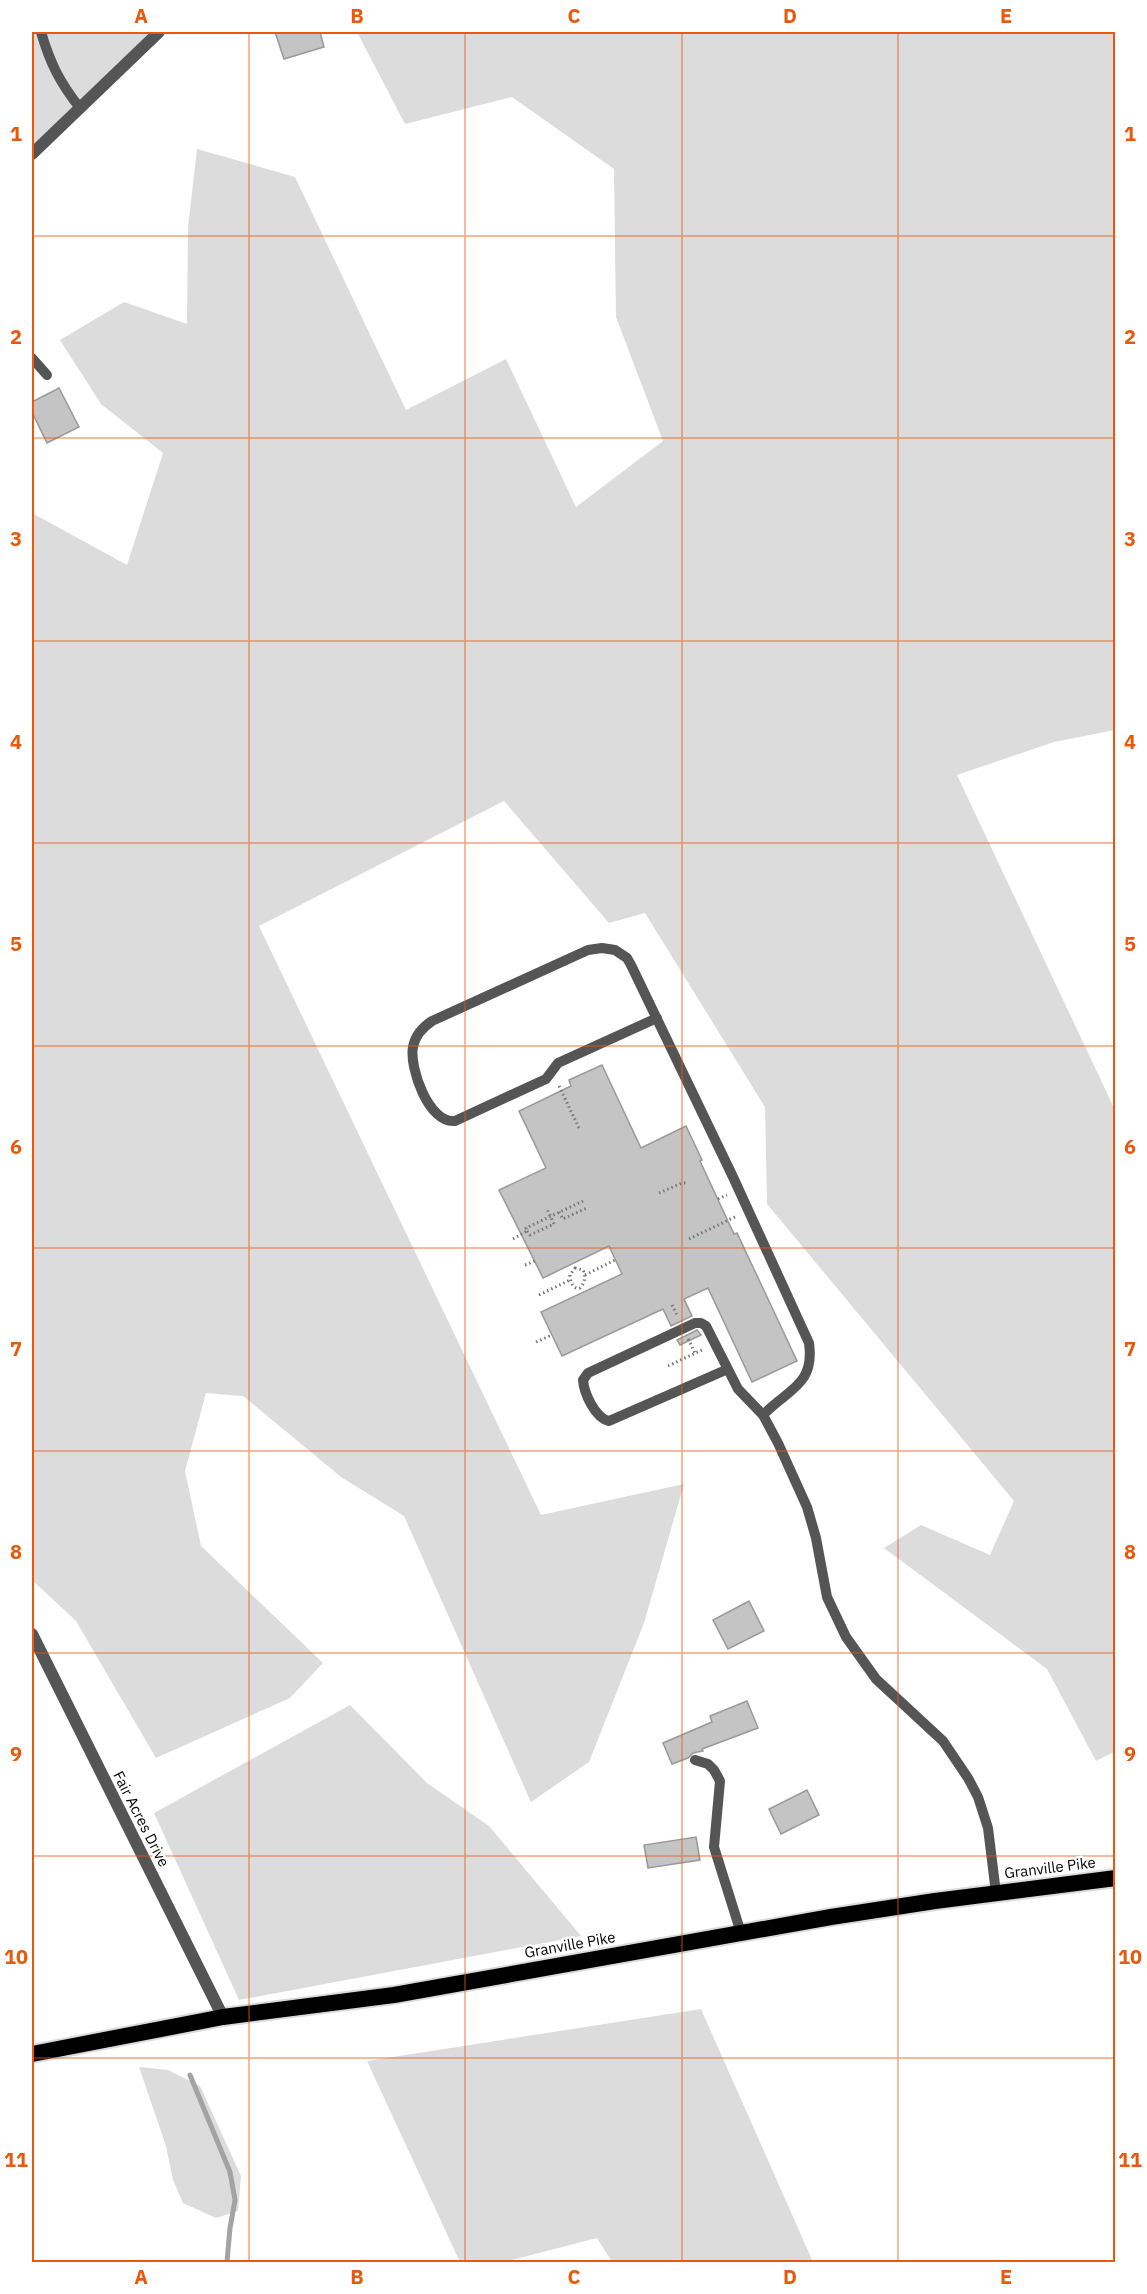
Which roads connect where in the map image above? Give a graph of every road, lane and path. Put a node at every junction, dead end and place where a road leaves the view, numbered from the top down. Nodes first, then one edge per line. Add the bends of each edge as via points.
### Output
1 (41, 32) edge
2 (159, 32) edge
3 (81, 108) junction
4 (32, 154) edge
5 (32, 358) edge
6 (47, 375) dead end
7 (657, 1018) junction
8 (560, 1086) dead end
9 (579, 1128) dead end
10 (687, 1183) dead end
11 (659, 1193) dead end
12 (729, 1194) dead end
13 (718, 1199) dead end
14 (583, 1201) dead end
15 (587, 1208) dead end
16 (547, 1209) dead end
17 (559, 1212) junction
18 (739, 1215) dead end
19 (550, 1216) junction
20 (527, 1231) junction
21 (513, 1239) dead end
22 (689, 1239) dead end
23 (615, 1260) dead end
24 (535, 1261) dead end
25 (525, 1265) dead end
26 (585, 1275) junction
27 (570, 1280) junction
28 (540, 1295) dead end
29 (672, 1305) dead end
30 (679, 1319) dead end
31 (552, 1335) dead end
32 (687, 1337) dead end
33 (536, 1342) dead end
34 (704, 1349) dead end
35 (695, 1353) junction
36 (669, 1366) dead end
37 (728, 1369) junction
38 (763, 1415) junction
39 (32, 1634) edge
40 (695, 1760) dead end
41 (1116, 1878) edge
42 (996, 1893) junction
43 (741, 1933) junction
44 (224, 2017) junction
45 (32, 2054) edge

1 - 3 lane via 58,77
2 - 3 street
3 - 4 street
5 - 6 lane
7 - 7 lane via 627,958 615,950 595,948 428,1024 413,1046 414,1068 432,1110 445,1121 454,1121 546,1079 558,1064
7 - 38 lane via 809,1343 810,1368 805,1377
8 - 9 path
10 - 11 path
12 - 13 path
14 - 17 path
15 - 17 path via 562,1220
16 - 19 path
17 - 19 path
18 - 22 path
19 - 20 path via 526,1228
19 - 20 path via 554,1224 530,1235
20 - 21 path
23 - 26 path
24 - 25 path
26 - 27 path via 575,1268
26 - 27 path via 580,1288
27 - 28 path
29 - 30 path
31 - 33 path
32 - 35 path
34 - 35 path
35 - 36 path
37 - 37 lane via 706,1326 698,1322 588,1373 583,1380 597,1414 609,1421
37 - 38 lane via 743,1397
38 - 42 lane via 807,1507 827,1596 846,1637 876,1679 943,1741 969,1778 988,1828
39 - 44 street, Fair Acres Drive
40 - 43 lane via 708,1764 720,1781 714,1847
41 - 42 highway, Granville Pike
42 - 43 highway, Granville Pike
43 - 44 highway, Granville Pike via 394,1995
44 - 45 highway, Granville Pike

